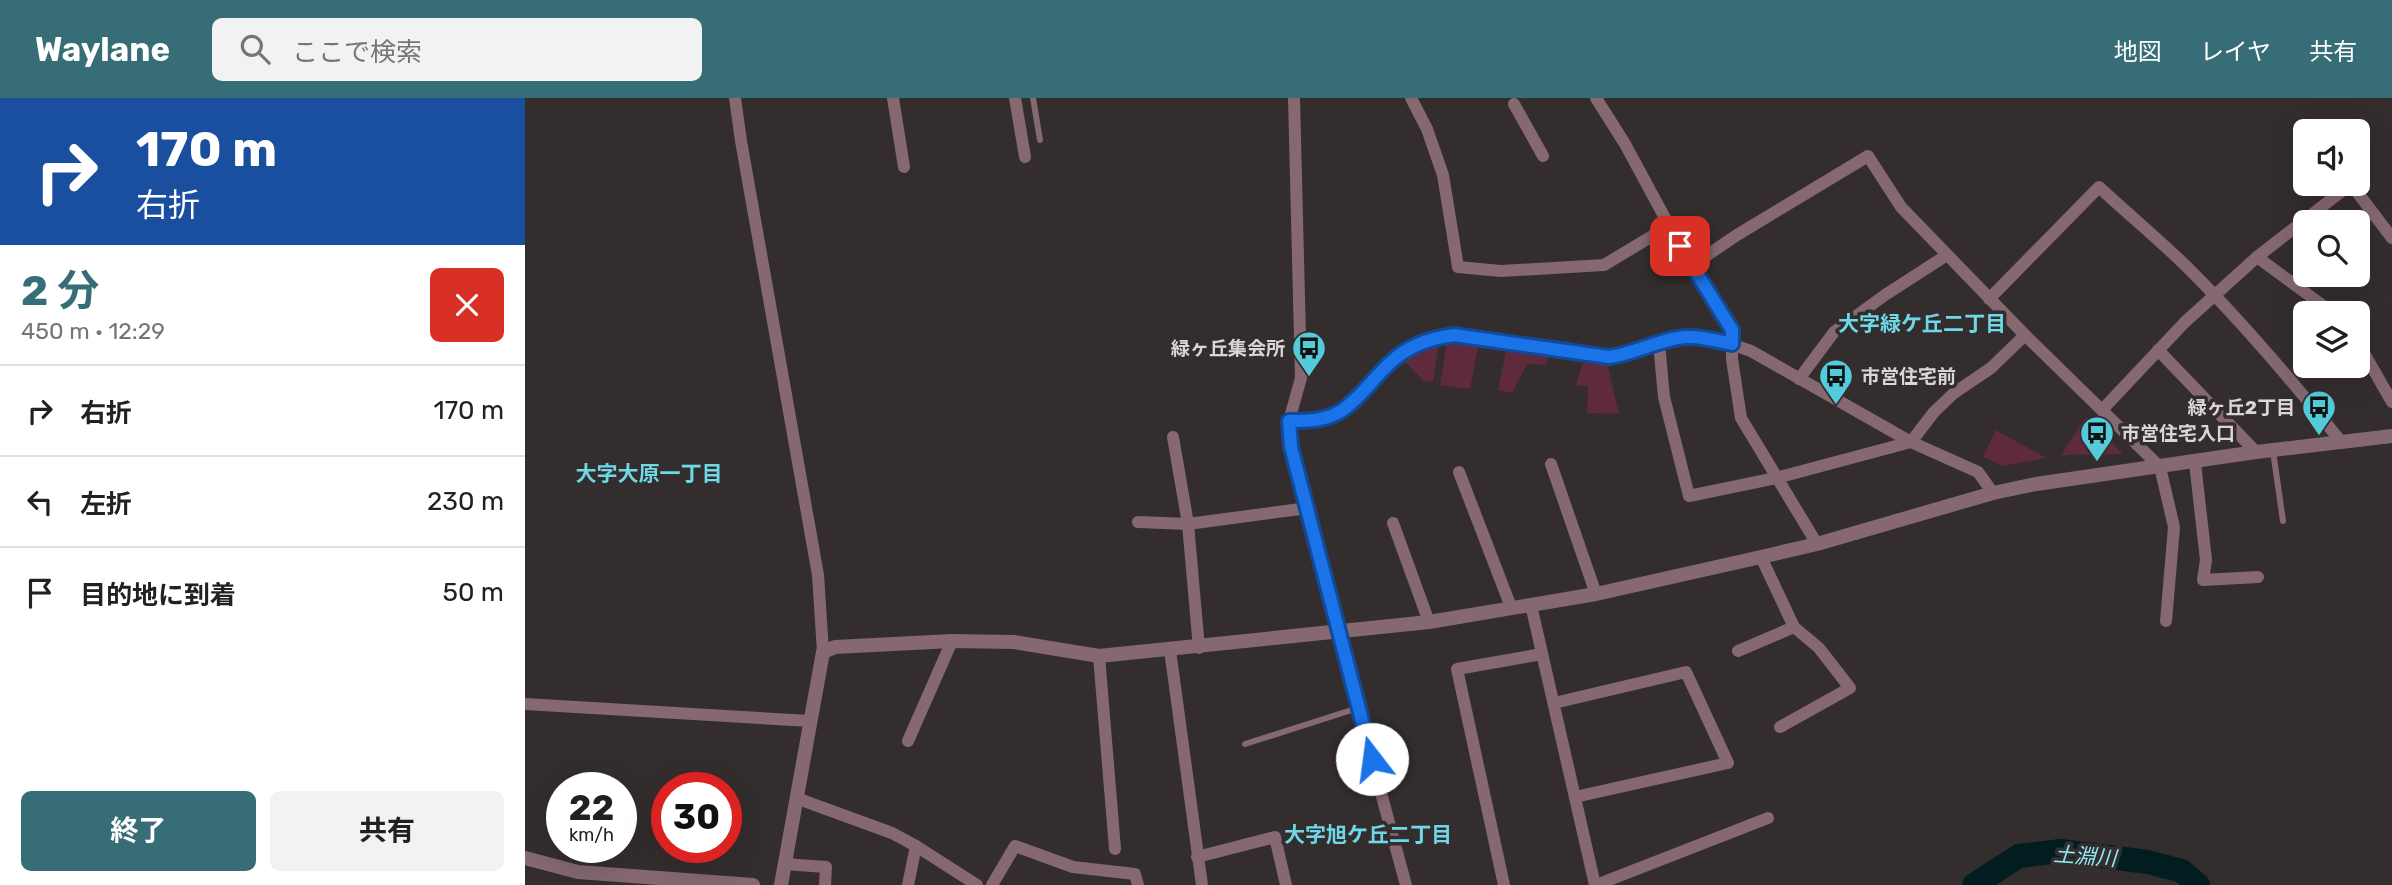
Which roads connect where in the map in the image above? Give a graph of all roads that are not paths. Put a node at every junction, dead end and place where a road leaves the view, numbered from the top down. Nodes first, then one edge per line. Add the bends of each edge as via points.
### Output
1 (735, 98) edge
2 (893, 98) edge
3 (1015, 98) edge
4 (1033, 98) edge
5 (1294, 98) edge
6 (1411, 98) edge
7 (1596, 98) edge
8 (1515, 100) edge
9 (1040, 140) dead end
10 (1543, 156) dead end
11 (1025, 157) dead end
12 (904, 167) dead end
13 (1669, 226) junction
14 (2392, 238) edge
15 (1947, 256) junction
16 (2257, 257) junction
17 (1691, 267) junction
18 (2215, 296) junction
19 (1989, 299) junction
20 (2317, 301) edge
21 (2025, 335) junction
22 (1659, 343) junction
23 (1732, 344) junction
24 (2158, 350) junction
25 (2370, 364) edge
26 (1799, 379) junction
27 (2392, 402) edge
28 (2102, 410) junction
29 (1289, 421) junction
30 (2392, 436) edge
31 (1173, 437) dead end
32 (1911, 442) junction
33 (2342, 443) junction
34 (2273, 450) junction
35 (2256, 452) junction
36 (2195, 463) junction
37 (1551, 464) dead end
38 (2160, 467) junction
39 (1459, 472) dead end
40 (1776, 478) junction
41 (1993, 493) junction
42 (1308, 508) junction
43 (2283, 520) dead end
44 (1138, 522) dead end
45 (1393, 523) dead end
46 (1188, 524) junction
47 (1817, 544) junction
48 (1761, 557) junction
49 (2258, 577) dead end
50 (1596, 594) junction
51 (1531, 606) junction
52 (1511, 607) junction
53 (2166, 621) dead end
54 (1429, 622) junction
55 (1794, 626) junction
56 (1339, 632) junction
57 (952, 641) junction
58 (1199, 648) junction
59 (1170, 650) junction
60 (1738, 651) dead end
61 (823, 652) junction
62 (1542, 654) junction
63 (1099, 656) junction
64 (1554, 703) junction
65 (525, 704) edge
66 (1358, 708) junction
67 (810, 721) junction
68 (1780, 727) dead end
69 (908, 741) dead end
70 (1245, 744) dead end
71 (1575, 797) junction
72 (796, 798) junction
73 (1768, 818) dead end
74 (916, 846) junction
75 (1115, 849) dead end
76 (1197, 857) junction
77 (525, 858) edge
78 (784, 864) junction
79 (577, 878) edge
80 (753, 885) edge
81 (781, 885) edge
82 (825, 885) edge
83 (908, 885) edge
84 (977, 885) edge
85 (992, 885) edge
86 (1138, 885) edge
87 (1202, 885) edge
88 (1286, 885) edge
89 (1406, 885) edge
90 (1504, 885) edge
91 (1596, 885) edge

1 - 61 street via 818,575
2 - 12 street
3 - 11 street
4 - 9 lane
5 - 29 street via 1301,378
6 - 13 street via 1443,175 1458,267 1501,271 1604,265
7 - 13 street
8 - 10 street
13 - 17 street
14 - 16 street via 2351,184
15 - 17 street via 1901,207 1868,156
15 - 19 street
15 - 26 street via 1834,332
16 - 18 street
16 - 20 street
17 - 23 street via 1732,330
18 - 19 street via 2098,187
18 - 24 street
18 - 33 street
19 - 21 street
21 - 28 street
21 - 32 street via 1991,368 1954,393
22 - 23 street via 1699,337
22 - 29 street via 1609,357 1454,335 1435,338 1392,361 1339,412 1317,420
22 - 40 street via 1664,397 1689,496
23 - 26 street
23 - 40 street via 1741,418
24 - 28 street
24 - 35 street
25 - 27 street
26 - 32 street
28 - 38 street
29 - 42 street via 1291,447
30 - 33 street
31 - 46 street
32 - 40 street
32 - 41 street via 1978,472
33 - 34 street
34 - 35 street
34 - 43 lane
35 - 36 street
36 - 38 street
36 - 49 street via 2206,560 2203,580
37 - 50 street
38 - 41 street
38 - 53 street via 2174,527
39 - 52 street
40 - 47 street
41 - 47 street
42 - 46 street
42 - 56 street
44 - 46 street
45 - 54 street
46 - 58 street
47 - 48 street
48 - 50 street
48 - 55 street
50 - 51 street
51 - 52 street
51 - 62 street
52 - 54 street
54 - 56 street
55 - 60 street
55 - 68 street via 1819,648 1850,688
56 - 58 street
56 - 66 street
57 - 61 street via 835,647
57 - 63 street via 1014,642
57 - 69 street
58 - 59 street
59 - 63 street
59 - 76 street
61 - 67 street
62 - 64 street
62 - 90 street via 1457,669
63 - 75 street
64 - 71 street
64 - 71 street via 1686,672 1728,763
65 - 67 street
66 - 70 lane
66 - 89 street
67 - 72 street
71 - 91 street
72 - 74 street
72 - 78 street
73 - 91 street
74 - 83 street
74 - 84 street
76 - 87 street
76 - 88 street via 1275,837
77 - 79 street
78 - 81 street
78 - 82 street via 826,867
79 - 80 street
85 - 86 street via 1015,846 1073,867 1135,874

